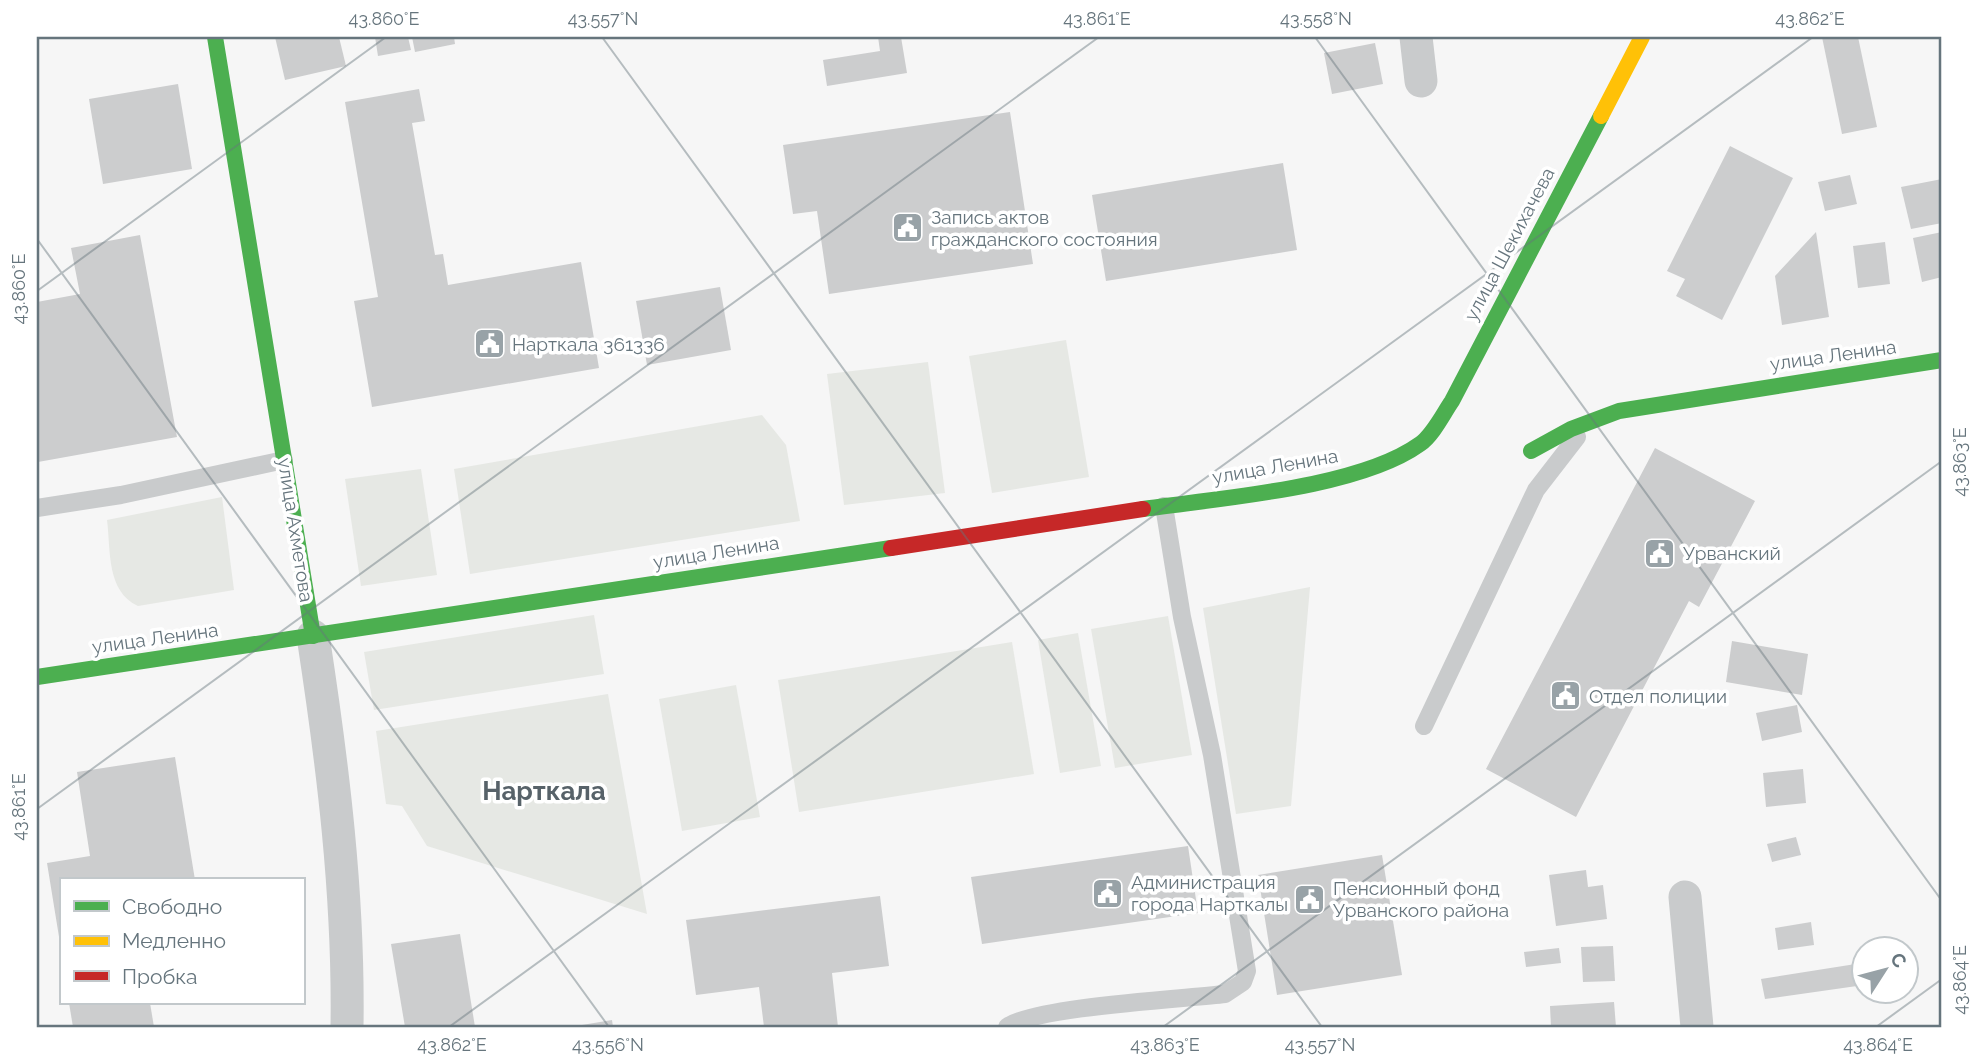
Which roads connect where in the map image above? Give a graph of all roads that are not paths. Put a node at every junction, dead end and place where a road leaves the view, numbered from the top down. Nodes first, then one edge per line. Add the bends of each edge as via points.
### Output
1 (215, 37) edge
2 (1416, 37) edge
3 (1642, 37) edge
4 (1421, 81) dead end
5 (1942, 360) edge
6 (1588, 422) junction
7 (1531, 450) dead end
8 (1398, 458) joint
9 (284, 460) junction
10 (1164, 506) junction
11 (37, 508) edge
12 (313, 636) junction
13 (37, 677) edge
14 (1424, 726) dead end
15 (1685, 897) dead end
16 (347, 1027) edge
17 (1007, 1027) edge
18 (1697, 1027) edge

1 - 9 street, улица Ахметова
2 - 4 street
3 - 8 street, улица Шекихачева via 1452,401 1423,442
5 - 6 street, улица Ленина via 1619,411
6 - 7 street, улица Ленина
6 - 14 lane via 1536,490
8 - 10 street, улица Ленина via 1318,483
9 - 11 lane
9 - 12 street, улица Ахметова
10 - 12 street, улица Ленина
10 - 17 lane via 1247,971 1243,982 1225,994 1057,1013 1017,1020
12 - 13 street, улица Ленина
12 - 16 street, улица Ахметова via 342,880 348,953
15 - 18 street

